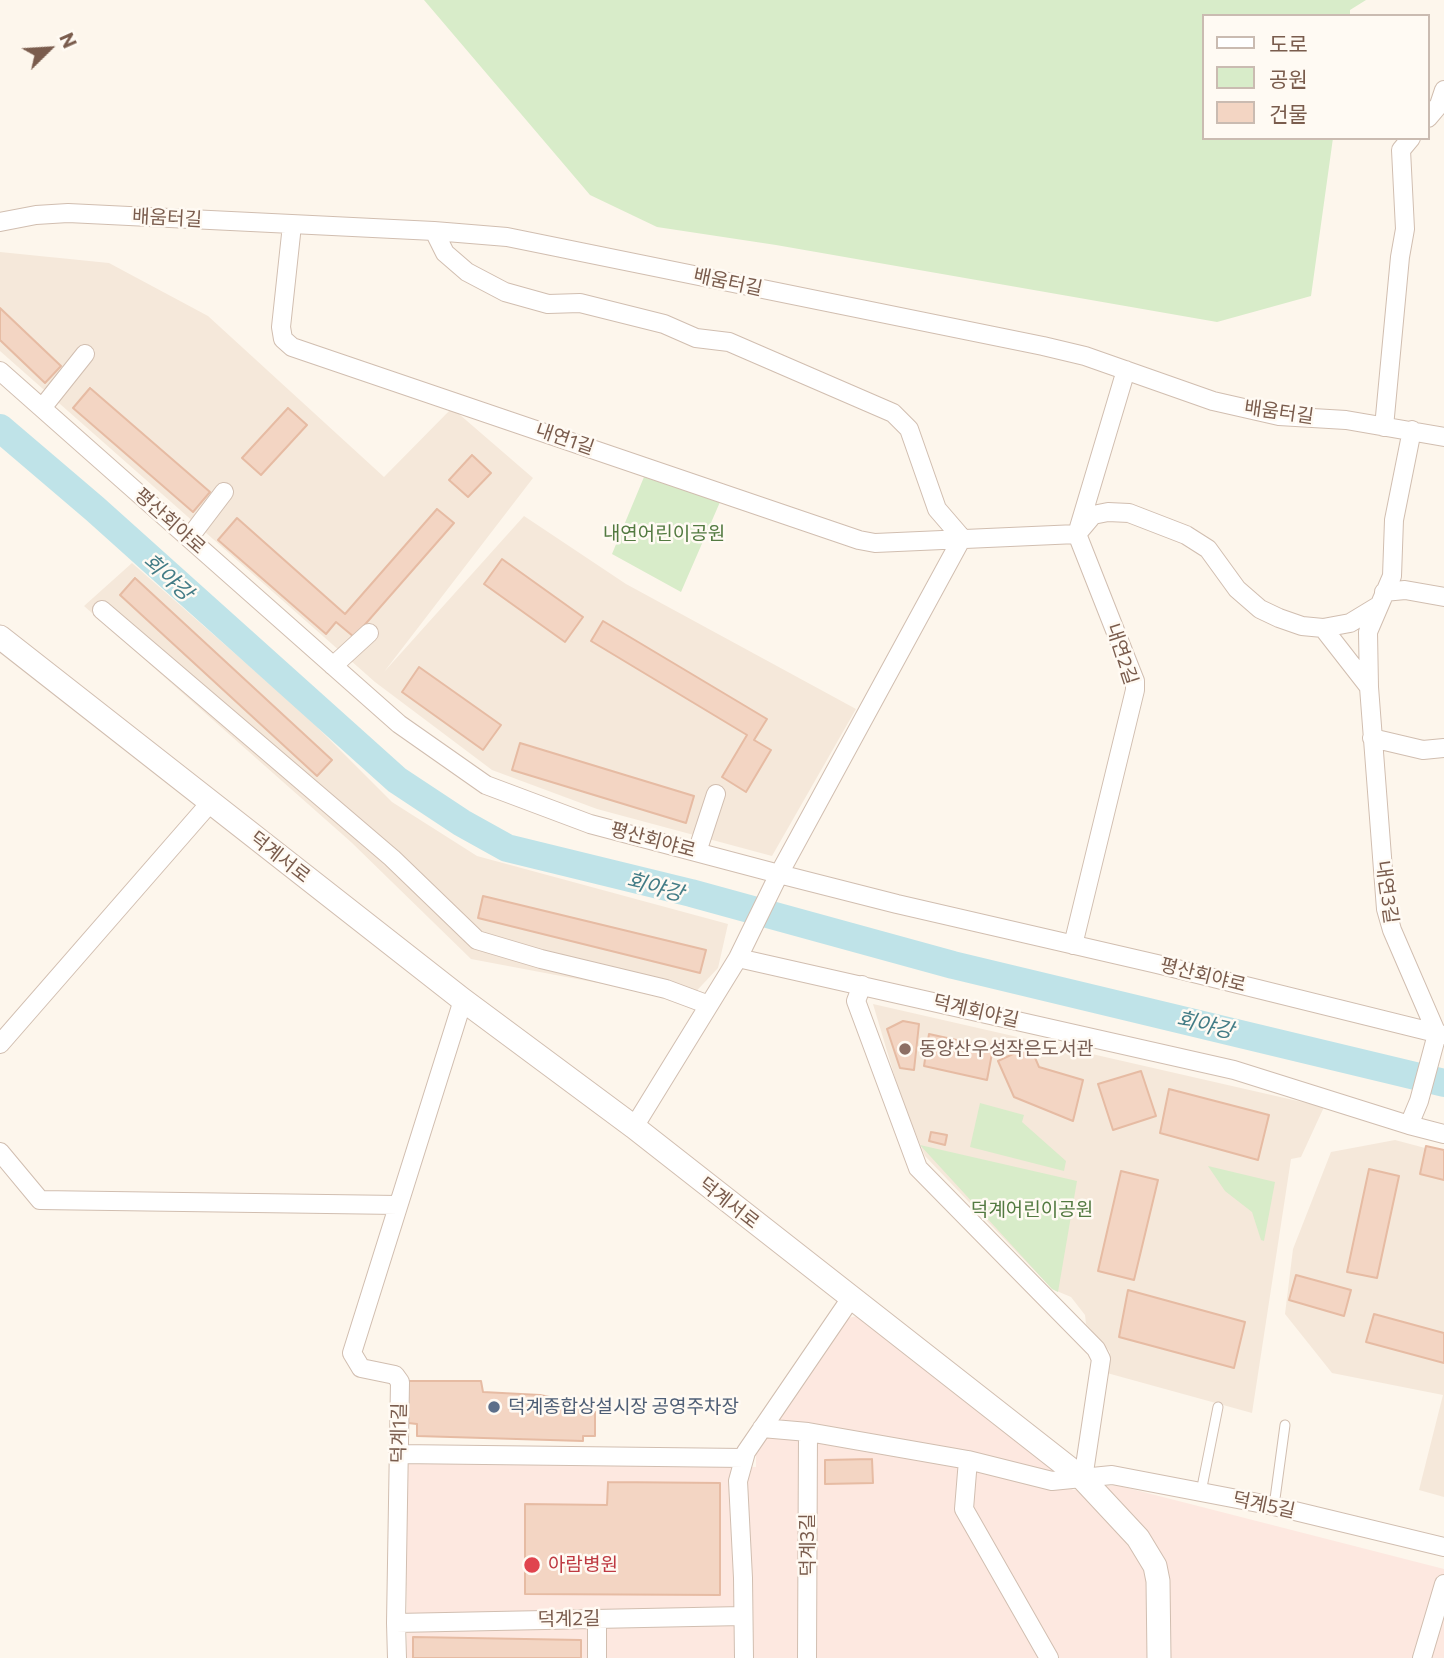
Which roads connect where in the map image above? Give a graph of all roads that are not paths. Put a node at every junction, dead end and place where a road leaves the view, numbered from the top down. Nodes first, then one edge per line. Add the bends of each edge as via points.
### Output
1 (1444, 90) edge
2 (1430, 116) edge
3 (1409, 140) edge
4 (0, 222) edge
5 (292, 225) junction
6 (434, 231) junction
7 (85, 354) dead end
8 (1126, 370) junction
9 (0, 371) edge
10 (42, 408) junction
11 (1384, 427) junction
12 (1412, 430) junction
13 (1444, 437) edge
14 (224, 492) dead end
15 (1077, 534) junction
16 (189, 538) junction
17 (962, 538) junction
18 (1444, 597) edge
19 (1381, 599) junction
20 (102, 610) dead end
21 (1323, 628) junction
22 (369, 633) dead end
23 (0, 636) edge
24 (333, 666) junction
25 (1369, 687) junction
26 (1372, 738) junction
27 (1444, 748) edge
28 (716, 794) dead end
29 (210, 803) junction
30 (697, 852) junction
31 (779, 874) junction
32 (1073, 945) junction
33 (742, 950) junction
34 (862, 985) junction
35 (463, 1000) junction
36 (709, 1005) junction
37 (1438, 1040) edge
38 (0, 1044) edge
39 (1409, 1125) junction
40 (634, 1127) junction
41 (1444, 1134) edge
42 (0, 1152) edge
43 (398, 1205) junction
44 (851, 1298) junction
45 (1218, 1407) dead end
46 (1285, 1425) dead end
47 (762, 1428) junction
48 (808, 1432) junction
49 (398, 1454) junction
50 (744, 1458) junction
51 (968, 1460) junction
52 (1083, 1479) junction
53 (1201, 1492) junction
54 (1273, 1506) junction
55 (1444, 1547) edge
56 (1444, 1584) edge
57 (743, 1616) junction
58 (597, 1619) junction
59 (396, 1623) junction
60 (397, 1658) edge
61 (597, 1658) edge
62 (744, 1658) edge
63 (807, 1658) edge
64 (1049, 1658) edge
65 (1158, 1658) edge
66 (1422, 1658) edge

1 - 2 street
3 - 11 street via 1401,150 1405,229
4 - 5 street, 배움터길 via 68,213
5 - 6 street, 배움터길
5 - 17 street, 내연1길 via 281,327 283,339 292,346 859,540
6 - 8 street, 배움터길 via 507,237 585,252 1043,346
6 - 17 street via 445,253 467,272 505,292 548,304 580,303 664,324 696,338 729,342 893,413 909,429 937,509
7 - 10 street
8 - 11 street, 배움터길 via 1213,401 1279,416
8 - 15 street
9 - 10 street, 평산회야로
10 - 16 street, 평산회야로
11 - 12 street, 배움터길
12 - 13 street, 배움터길
12 - 19 street, 내연3길 via 1394,520 1392,576
14 - 16 street
15 - 17 street, 내연1길
15 - 21 street via 1093,515 1108,512 1129,513 1166,527 1208,549 1237,589 1260,609 1302,626
15 - 32 street, 내연2길 via 1135,690
16 - 24 street, 평산회야로
17 - 31 street
18 - 19 street via 1405,590
19 - 21 street via 1350,622
19 - 25 street, 내연3길 via 1368,632
20 - 36 street via 392,858 477,940 666,989
21 - 25 street
22 - 24 street
23 - 29 street, 덕계서로
24 - 30 street, 평산회야로 via 399,724 486,785 590,824
25 - 26 street, 내연3길
26 - 27 street via 1423,750
26 - 37 street, 내연3길 via 1386,909
28 - 30 street
29 - 35 street, 덕계서로
29 - 38 street
30 - 31 street, 평산회야로
31 - 32 street, 평산회야로
31 - 33 street
32 - 37 street, 평산회야로
33 - 34 street, 덕계회야길
33 - 36 street
34 - 39 street, 덕계회야길 via 1234,1069
34 - 52 street via 856,1001 918,1168 1101,1359
35 - 40 street, 덕계서로
35 - 43 street, 덕계1길
36 - 40 street
37 - 39 street
39 - 41 street, 덕계회야길
40 - 44 street, 덕계서로
42 - 43 street via 40,1200
43 - 49 street, 덕계1길 via 352,1353 361,1368 395,1374 400,1382
44 - 47 street
44 - 52 street, 덕계서로
45 - 53 lane
46 - 54 lane
47 - 48 street
47 - 50 street
48 - 51 street
48 - 63 street, 덕계3길
49 - 50 street
49 - 59 street, 덕계1길
50 - 57 street via 738,1481
51 - 52 street via 1052,1481
51 - 64 street via 964,1509
52 - 53 street, 덕계5길 via 1112,1475
52 - 65 street, 덕계서로 via 1139,1538 1155,1566
53 - 54 street, 덕계5길
54 - 55 street, 덕계5길
56 - 66 street
57 - 58 street, 덕계2길
57 - 62 street
58 - 59 street, 덕계2길
58 - 61 street
59 - 60 street, 덕계1길

